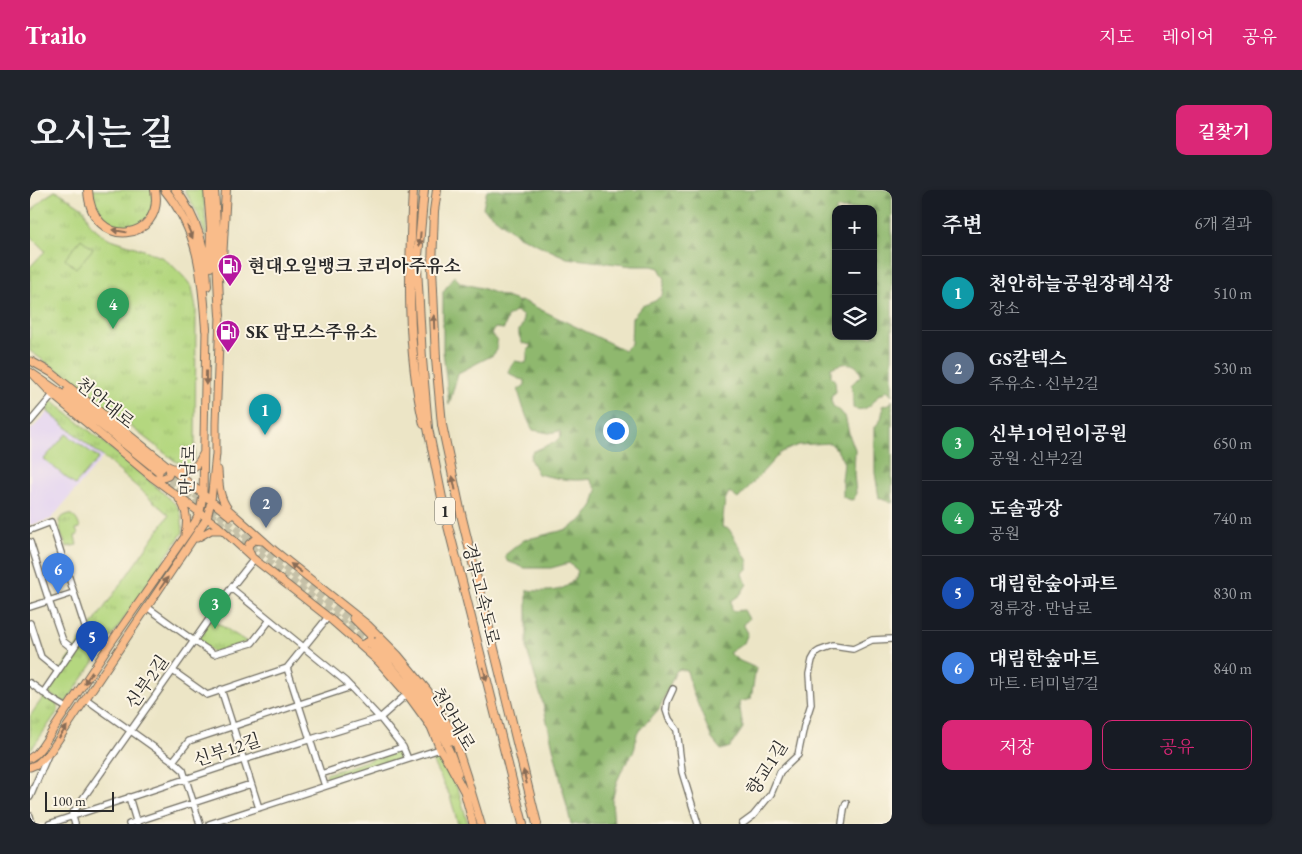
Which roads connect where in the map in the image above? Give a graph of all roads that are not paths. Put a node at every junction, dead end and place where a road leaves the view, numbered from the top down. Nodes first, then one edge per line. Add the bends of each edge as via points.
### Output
1 (88, 190) edge
2 (155, 190) edge
3 (165, 190) edge
4 (176, 190) edge
5 (181, 190) edge
6 (208, 190) edge
7 (214, 190) edge
8 (221, 190) edge
9 (226, 190) edge
10 (413, 190) edge
11 (424, 190) edge
12 (436, 190) edge
13 (192, 217) junction
14 (223, 229) junction
15 (220, 315) junction
16 (206, 329) junction
17 (31, 360) edge
18 (32, 373) edge
19 (52, 395) junction
20 (30, 422) edge
21 (204, 449) junction
22 (216, 454) junction
23 (160, 471) junction
24 (171, 490) junction
25 (203, 495) junction
26 (211, 501) junction
27 (200, 512) junction
28 (207, 518) junction
29 (446, 518) junction
30 (30, 530) edge
31 (222, 530) junction
32 (256, 536) junction
33 (185, 537) junction
34 (30, 542) edge
35 (191, 543) junction
36 (264, 543) junction
37 (254, 559) junction
38 (231, 588) junction
39 (321, 588) junction
40 (74, 593) junction
41 (48, 601) junction
42 (30, 607) edge
43 (147, 607) junction
44 (328, 617) junction
45 (270, 620) junction
46 (30, 623) edge
47 (86, 630) junction
48 (892, 639) edge
49 (194, 641) junction
50 (358, 643) junction
51 (110, 644) junction
52 (303, 648) junction
53 (73, 649) junction
54 (287, 668) junction
55 (58, 671) junction
56 (173, 671) junction
57 (30, 683) edge
58 (351, 687) junction
59 (673, 689) dead end
60 (221, 690) junction
61 (43, 692) junction
62 (407, 694) junction
63 (86, 699) junction
64 (298, 704) junction
65 (67, 708) junction
66 (380, 718) junction
67 (232, 725) junction
68 (131, 731) junction
69 (309, 739) junction
70 (403, 747) junction
71 (440, 749) junction
72 (50, 752) junction
73 (34, 753) edge
74 (43, 759) junction
75 (408, 759) junction
76 (243, 760) junction
77 (172, 761) junction
78 (30, 768) edge
79 (321, 774) junction
80 (467, 777) junction
81 (186, 778) junction
82 (251, 784) junction
83 (324, 786) junction
84 (465, 794) junction
85 (30, 797) edge
86 (129, 797) junction
87 (194, 803) junction
88 (846, 803) dead end
89 (259, 808) junction
90 (30, 816) edge
91 (73, 816) junction
92 (137, 823) edge
93 (32, 824) edge
94 (49, 824) edge
95 (75, 824) edge
96 (129, 824) edge
97 (200, 824) edge
98 (209, 824) edge
99 (473, 824) edge
100 (480, 824) edge
101 (523, 824) edge
102 (537, 824) edge
103 (698, 824) edge
104 (742, 824) edge
105 (842, 824) edge

2 -> 1 highway via 152,218 142,227 125,233 103,227 93,213
3 -> 16 highway via 192,235 201,275
4 - 13 highway
5 - 13 highway
6 - 16 highway, 만남로 via 211,228
7 - 15 highway, 만남로
8 - 14 highway
9 - 14 highway
10 - 29 highway via 410,288 413,355 420,407
11 -> 29 highway, 경부고속도로 / 1 via 417,267 422,359 428,428
102 -> 12 highway, 경부고속도로 / 1 via 442,425 432,267
13 - 16 highway via 205,261
14 - 15 highway
15 - 22 main road, 만남로
16 -> 21 main road, 만남로
17 - 23 main road via 52,373
18 - 19 main road
18 - 23 main road, 천안대로
19 - 20 street
19 - 23 main road
21 - 23 main road via 192,469
21 - 25 main road, 만남로
22 - 26 main road, 만남로
22 - 32 main road via 223,502
23 - 24 main road
23 - 25 main road
24 - 27 main road
24 - 33 main road via 185,508
25 - 26 main road
25 - 27 main road, 만남로
26 - 28 main road, 만남로
26 - 32 main road
27 - 28 main road
27 - 33 main road, 만남로
28 - 31 main road
28 - 35 main road, 만남로
29 -> 101 highway, 경부고속도로 / 1
30 - 40 street via 50,522
31 - 35 main road via 207,531
31 - 37 main road
32 - 36 main road
33 - 51 main road, 만남로
34 - 41 street
43 -> 35 main road, 만남로
36 - 37 main road via 255,540 249,544 248,549
39 -> 36 main road
37 - 38 street, 신부2길
37 - 44 main road
38 - 45 street
38 - 49 street, 신부2길
39 - 50 main road via 371,636 369,642
39 - 80 main road via 368,625 428,690 453,734
40 - 41 street
40 - 47 street
41 - 42 street
41 - 53 street via 63,641
43 - 49 street
43 - 63 main road, 만남로
44 - 50 main road
44 - 52 street
45 - 49 street via 252,643 214,654
45 - 52 street
46 - 55 street via 41,657
47 - 51 street
47 - 53 street
48 - 104 street, 향교1길 via 872,640 853,648 833,646 816,653 809,674 811,704 798,755 780,772 771,794
49 - 56 street, 신부2길
50 - 62 main road
51 -> 65 main road, 만남로
52 - 54 street
52 - 58 street
53 - 55 street
54 - 60 street
54 - 64 street
55 - 61 street
56 - 60 street via 207,695
56 - 68 street, 신부2길
57 - 61 street
58 - 64 street
58 - 66 street
59 - 103 street via 666,710 677,730 682,772
60 - 67 street
61 - 65 street
62 - 66 street, 신부12길
62 - 71 main road via 431,727
63 - 68 street
72 -> 63 main road, 만남로
64 - 67 street
64 - 69 street
65 - 73 main road, 만남로
66 - 69 street, 신부12길
66 - 70 street
67 - 76 street
67 - 77 street via 189,740
68 - 77 street
68 - 91 street, 신부2길
69 - 76 street, 신부12길
69 - 79 street
70 - 75 street
70 - 79 street
71 - 75 street
71 - 84 main road
72 - 74 main road, 만남로
72 - 85 street
73 - 74 main road via 37,760
74 - 78 main road, 만남로
75 - 83 street
76 - 81 street, 신부12길
76 - 82 street
77 - 81 street via 183,770
79 - 83 street
80 - 84 main road, 천안대로 via 455,748 428,702 408,675 374,644 432,720 454,762
80 - 100 main road, 천안대로
81 - 86 street, 신부12길
81 - 87 street
82 - 87 street
82 - 89 street
83 - 89 street
84 - 99 main road, 천안대로
86 - 91 street, 신부12길
86 - 92 street
87 - 92 street
87 - 97 street
88 - 105 street
89 - 98 street
90 - 93 street
91 - 94 street, 신부12길
91 - 95 street
92 - 96 street

